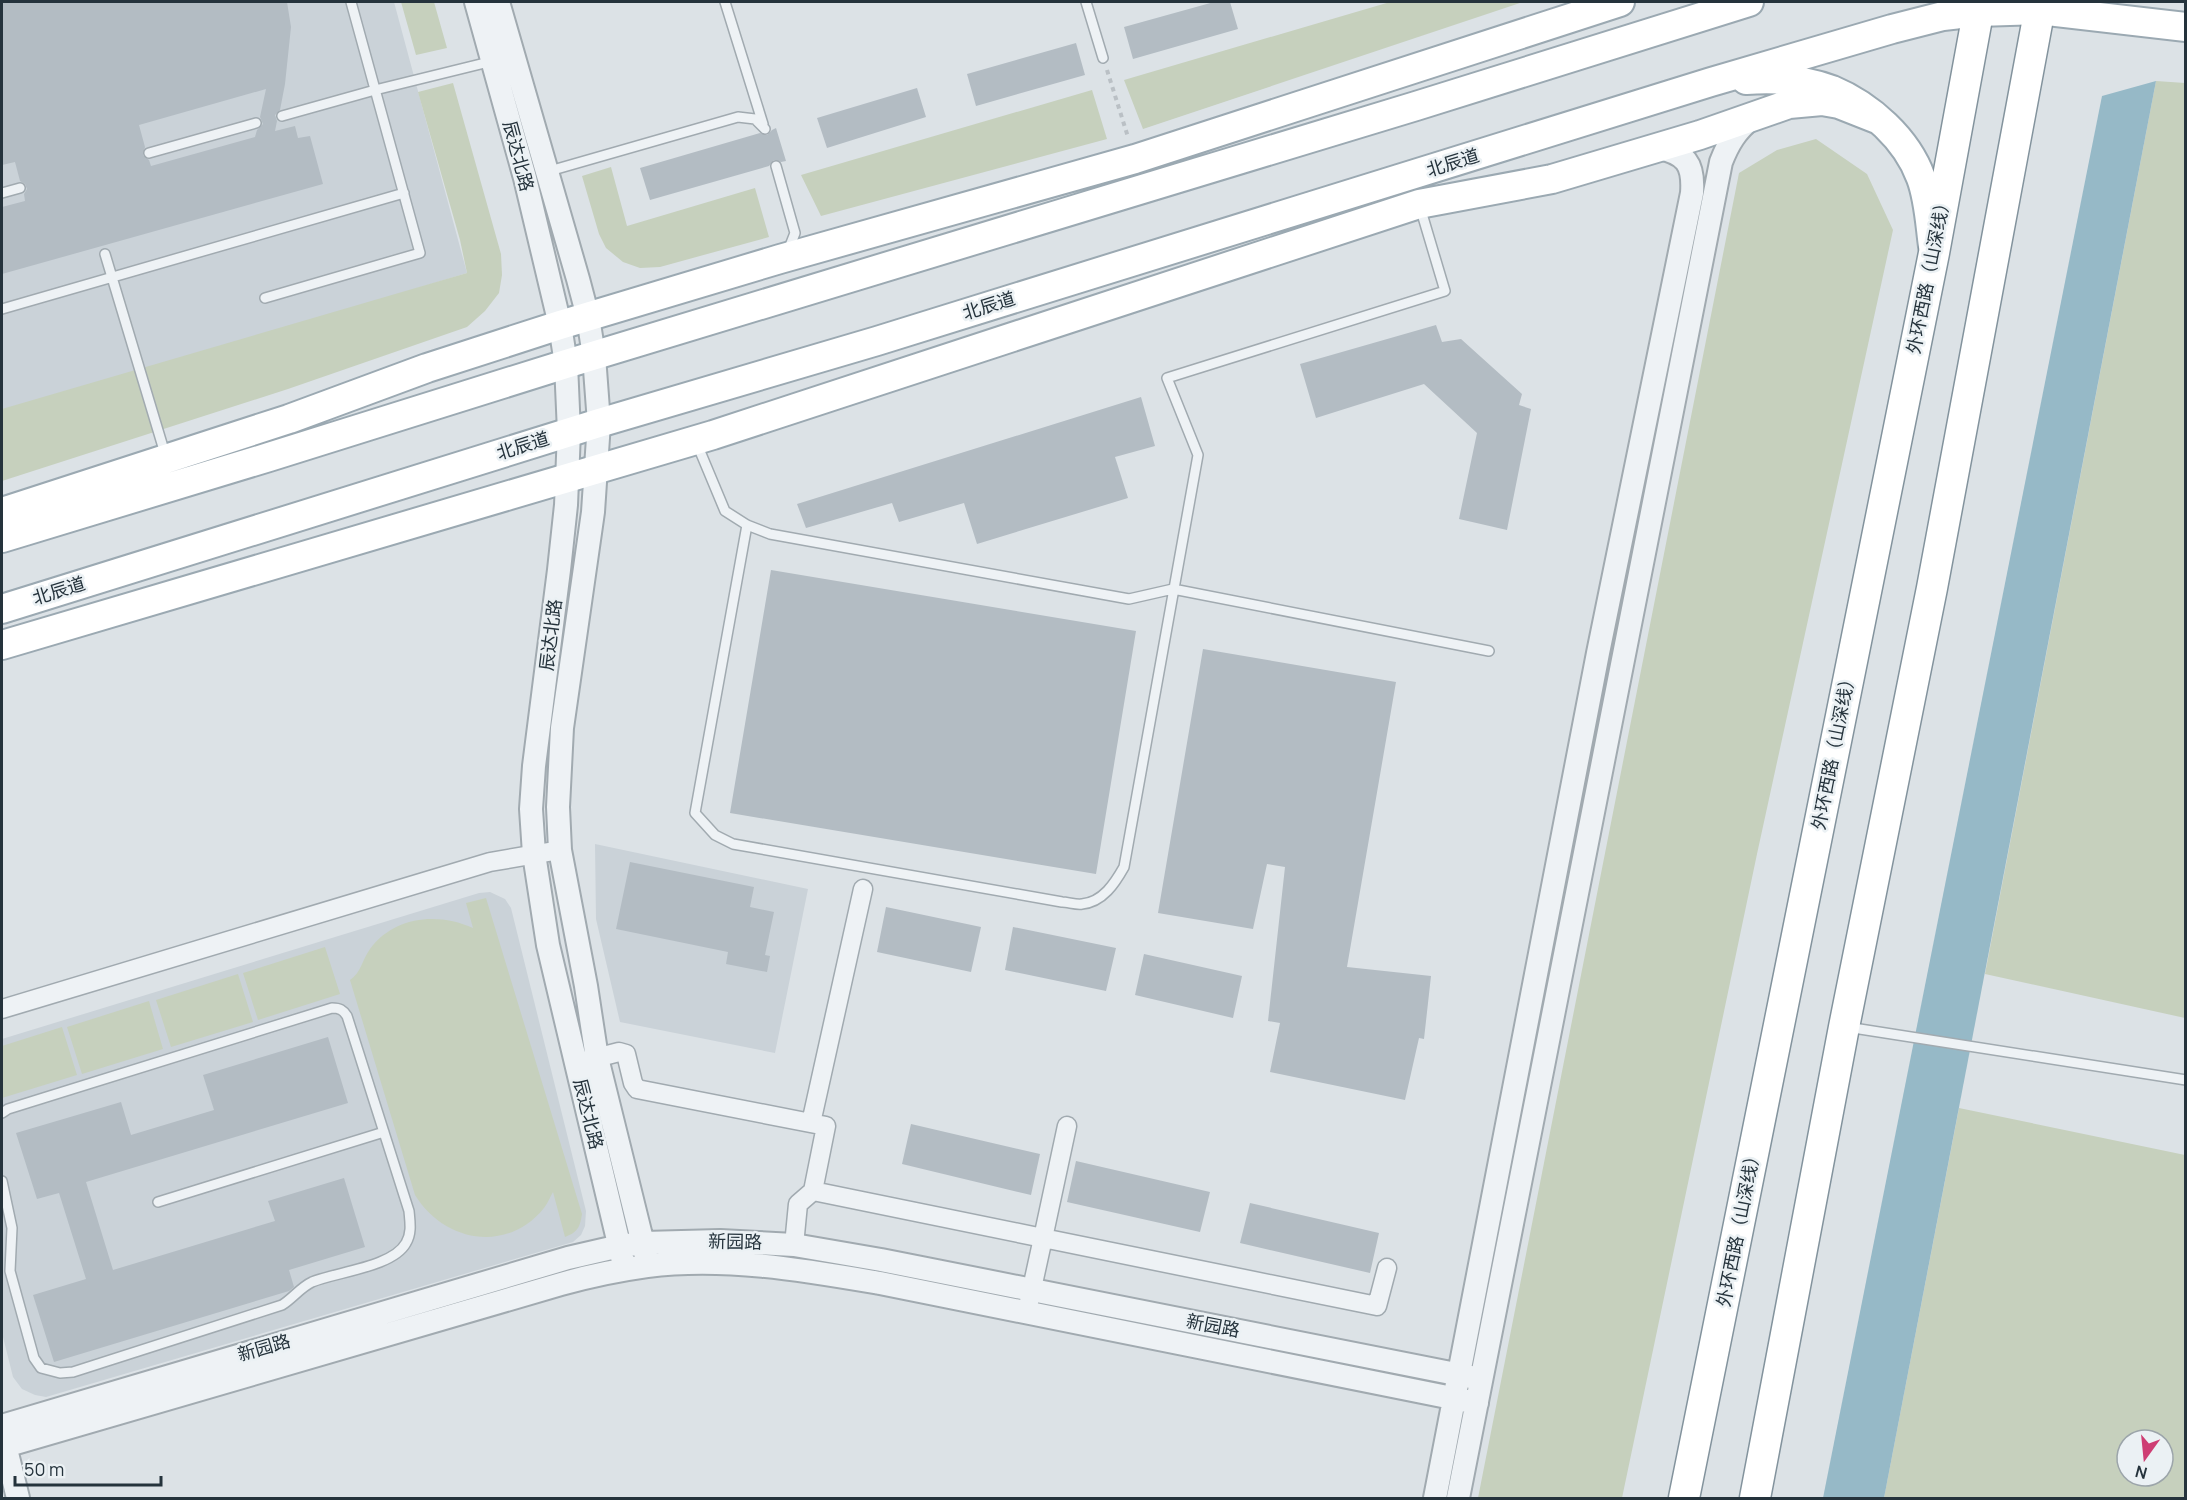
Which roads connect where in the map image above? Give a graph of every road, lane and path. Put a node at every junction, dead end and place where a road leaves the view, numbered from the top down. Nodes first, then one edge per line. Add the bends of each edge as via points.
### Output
1 (351, 2) edge
2 (477, 2) edge
3 (498, 2) edge
4 (725, 2) edge
5 (1086, 2) edge
6 (1620, 2) edge
7 (1749, 2) edge
8 (2040, 6) edge
9 (1979, 7) edge
10 (2186, 27) edge
11 (503, 58) junction
12 (1103, 58) joint
13 (1711, 82) junction
14 (375, 90) junction
15 (1757, 114) junction
16 (282, 116) dead end
17 (1877, 119) junction
18 (256, 123) dead end
19 (1658, 147) junction
20 (149, 153) dead end
21 (1135, 159) junction
22 (776, 166) dead end
23 (535, 175) junction
24 (20, 188) dead end
25 (1414, 190) junction
26 (2, 193) edge
27 (404, 193) junction
28 (105, 254) dead end
29 (1934, 254) junction
30 (780, 259) junction
31 (112, 278) junction
32 (265, 298) dead end
33 (2, 309) edge
34 (588, 317) junction
35 (560, 326) junction
36 (594, 356) junction
37 (566, 364) junction
38 (598, 423) junction
39 (569, 432) junction
40 (696, 440) junction
41 (167, 459) junction
42 (597, 469) junction
43 (567, 478) junction
44 (2, 512) edge
45 (747, 525) junction
46 (2, 538) edge
47 (1173, 589) junction
48 (2, 609) edge
49 (2, 645) edge
50 (1489, 651) dead end
51 (560, 850) junction
52 (534, 854) junction
53 (863, 889) dead end
54 (2, 1009) edge
55 (1844, 1027) junction
56 (586, 1060) junction
57 (2186, 1080) edge
58 (2, 1113) edge
59 (811, 1123) junction
60 (1067, 1126) dead end
61 (384, 1132) junction
62 (2, 1181) edge
63 (813, 1191) junction
64 (158, 1202) dead end
65 (12, 1227) junction
66 (2, 1230) edge
67 (1043, 1238) junction
68 (644, 1243) junction
69 (794, 1245) junction
70 (620, 1246) junction
71 (648, 1266) junction
72 (1387, 1268) dead end
73 (625, 1270) junction
74 (1029, 1302) junction
75 (1459, 1374) junction
76 (1481, 1379) junction
77 (1466, 1400) junction
78 (2, 1438) edge
79 (18, 1498) edge
80 (1435, 1498) edge
81 (1458, 1498) edge
82 (1684, 1498) edge
83 (1755, 1498) edge

1 - 14 lane
2 - 11 street, 辰达北路
3 - 11 street, 辰达北路
4 - 23 lane via 765,129 755,119 738,117
5 - 12 lane
6 - 21 main road
7 - 36 main road
8 - 9 main road, 北辰道
8 - 10 main road, 北辰道
8 - 55 highway via 1932,588
9 - 13 main road, 北辰道 via 1892,28
9 - 29 highway, 外环西路（山深线）
11 - 14 lane
11 - 23 street, 辰达北路
12 - 21 path
13 - 17 main road via 1810,84 1832,90
13 - 25 main road, 北辰道
14 - 16 lane
14 - 27 lane
15 - 17 main road via 1789,104 1822,101
15 - 19 main road
15 - 76 street via 1732,138 1721,162
17 - 29 main road via 1906,149 1922,179
18 - 20 lane
19 - 25 main road via 1552,179
19 - 75 street via 1685,158 1692,176 1692,193 1598,653
21 - 30 main road
22 - 30 lane via 795,233 791,246
23 - 34 street, 辰达北路
23 - 35 street, 辰达北路
24 - 26 lane
25 - 38 main road, 北辰道
25 - 40 main road
25 - 47 lane via 1445,291 1167,378 1198,455
27 - 31 lane
27 - 32 lane via 420,253
28 - 31 lane
29 - 82 highway, 外环西路（山深线）
30 - 34 main road
31 - 33 lane
31 - 41 lane
34 - 35 main road
34 - 36 street, 辰达北路
35 - 37 street, 辰达北路
35 - 41 main road
36 - 37 main road
36 - 38 street, 辰达北路
37 - 39 street, 辰达北路
37 - 46 main road
38 - 39 main road, 北辰道
38 - 42 street, 辰达北路
39 - 43 street, 辰达北路
39 - 48 main road, 北辰道
40 - 42 main road
40 - 45 lane via 725,510
41 - 44 main road
42 - 43 main road
42 - 51 street, 辰达北路 via 562,728
43 - 49 main road
43 - 52 street, 辰达北路 via 560,570 534,766
45 - 47 lane via 770,534 1129,599
45 - 47 lane via 695,813 716,835 733,844 1062,902 1082,904 1099,898 1114,885 1124,867
47 - 50 lane
51 - 52 street
51 - 56 street, 辰达北路
52 - 54 street via 489,862
52 - 56 street, 辰达北路 via 548,945
53 - 59 street
55 - 57 lane
55 - 83 highway
56 - 59 street via 619,1052 626,1054 637,1089
56 - 68 street, 辰达北路
56 - 70 street, 辰达北路
58 - 61 lane via 332,1008 347,1016
59 - 63 street via 826,1126
60 - 67 street
61 - 64 lane
61 - 65 lane via 409,1211 405,1244 398,1253 309,1283 282,1305 73,1372 41,1368 34,1358 10,1271
62 - 65 lane
63 - 67 street
63 - 69 street via 798,1204
65 - 66 lane
67 - 72 street via 1377,1306
67 - 74 street
68 - 69 street, 新园路 via 729,1241
68 - 70 street, 新园路
68 - 71 street, 辰达北路
69 - 74 street, 新园路 via 881,1260
70 - 73 street, 辰达北路
70 - 78 street, 新园路 via 568,1258
71 - 73 street, 新园路
71 - 74 street, 新园路 via 739,1264 788,1268
73 - 78 street, 新园路 via 561,1284
74 - 75 street, 新园路
74 - 77 street, 新园路
75 - 76 street, 新园路
75 - 77 street
76 - 77 street
77 - 80 street
77 - 81 street
78 - 79 street

